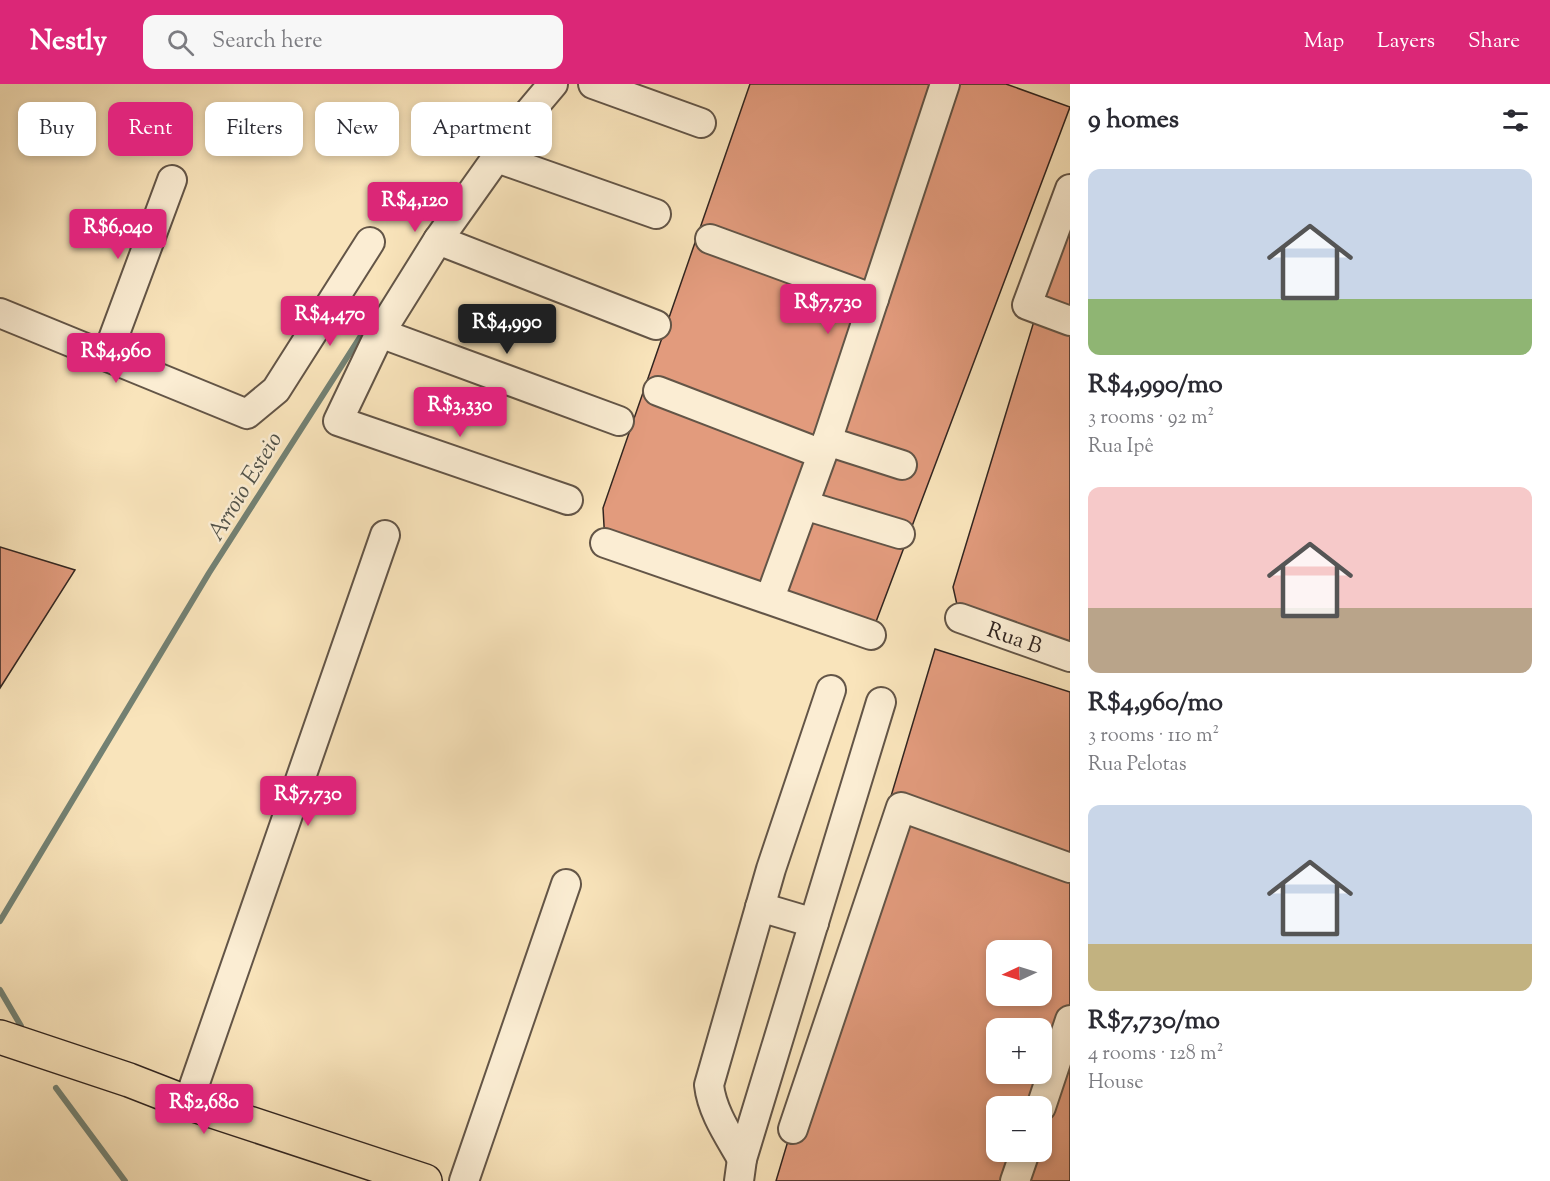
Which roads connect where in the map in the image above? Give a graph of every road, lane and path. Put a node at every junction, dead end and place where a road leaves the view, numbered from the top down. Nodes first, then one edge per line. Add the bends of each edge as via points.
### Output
1 (553, 84) edge
2 (593, 84) edge
3 (945, 84) edge
4 (701, 123) dead end
5 (497, 158) junction
6 (172, 180) dead end
7 (1070, 189) edge
8 (656, 214) dead end
9 (710, 239) dead end
10 (438, 240) junction
11 (370, 242) dead end
12 (874, 299) junction
13 (0, 313) edge
14 (1070, 321) edge
15 (656, 325) dead end
16 (380, 333) junction
17 (107, 356) junction
18 (658, 391) dead end
19 (619, 421) dead end
20 (824, 447) junction
21 (902, 465) dead end
22 (568, 500) dead end
23 (804, 506) junction
24 (900, 534) dead end
25 (385, 535) dead end
26 (605, 543) dead end
27 (770, 598) junction
28 (960, 618) dead end
29 (871, 635) dead end
30 (1070, 657) edge
31 (831, 690) dead end
32 (880, 702) dead end
33 (1070, 868) edge
34 (566, 884) dead end
35 (760, 907) junction
36 (814, 923) junction
37 (1070, 1020) edge
38 (0, 1037) edge
39 (1045, 1096) edge
40 (188, 1103) junction
41 (793, 1129) dead end
42 (1022, 1162) edge
43 (740, 1170) edge
44 (425, 1181) edge
45 (464, 1181) edge
46 (1015, 1181) edge

1 - 5 street
2 - 4 street
3 - 12 street
5 - 8 street
5 - 10 street
6 - 17 street
7 - 14 street via 1027,305
9 - 12 street
10 - 15 street
10 - 16 street
11 - 17 street via 276,390 247,414
12 - 20 street
13 - 17 street
16 - 19 street
16 - 22 street via 338,420
18 - 20 street
20 - 21 street
20 - 23 street
23 - 24 street
23 - 27 street
25 - 40 street
26 - 27 street
27 - 29 street
28 - 30 street, Rua B
31 - 35 street
32 - 36 street
33 - 41 street via 902,807
34 - 45 street
35 - 36 street
35 - 43 street via 709,1085
36 - 43 street
37 - 39 street
38 - 40 main road
40 - 44 main road
42 - 46 street

